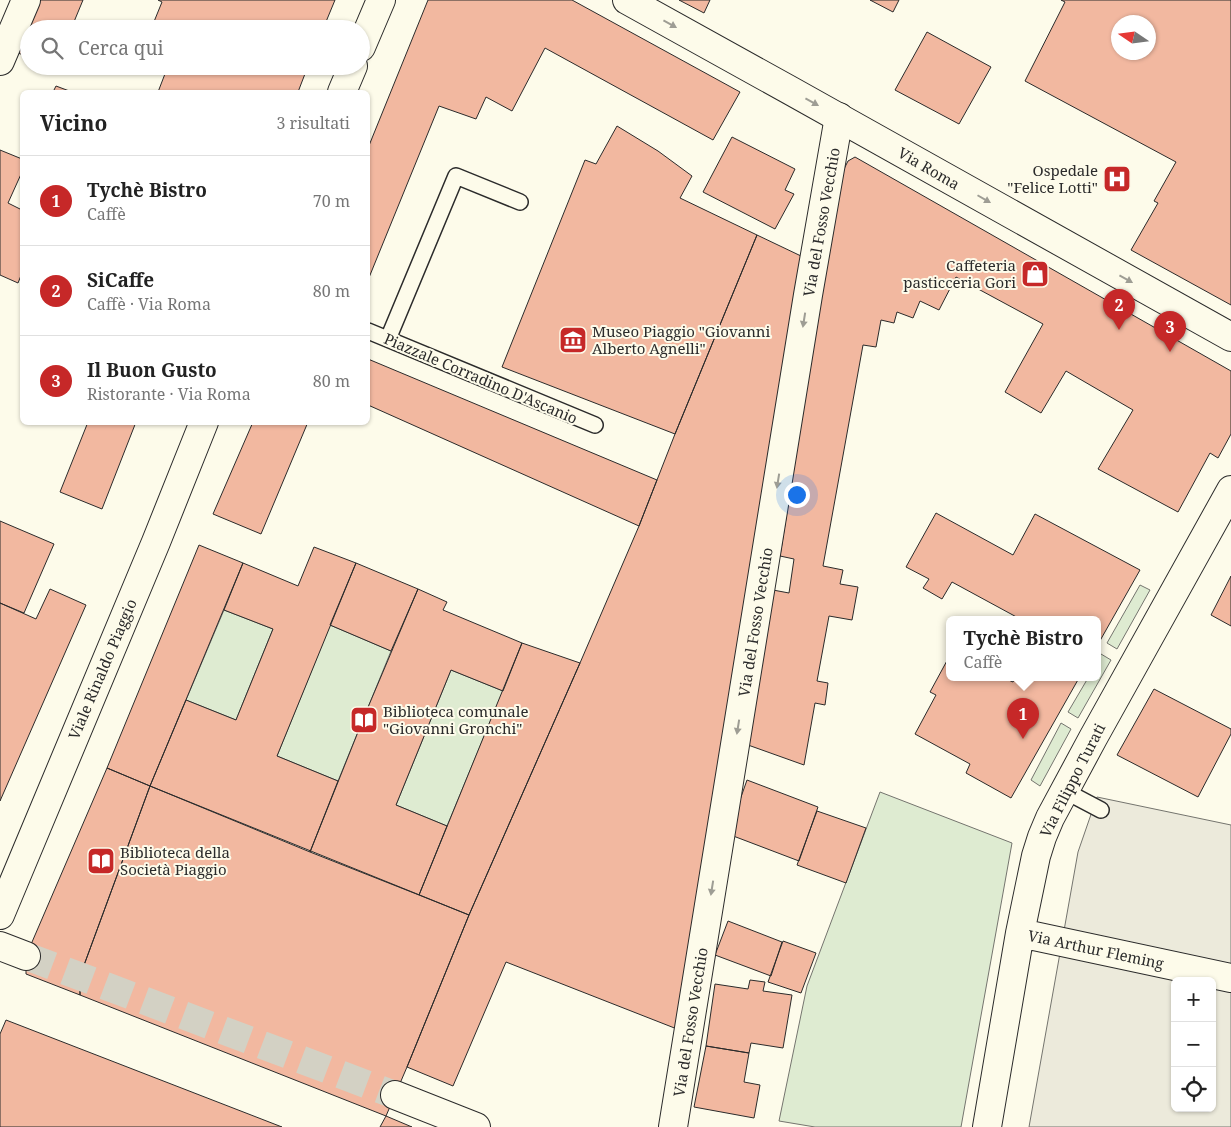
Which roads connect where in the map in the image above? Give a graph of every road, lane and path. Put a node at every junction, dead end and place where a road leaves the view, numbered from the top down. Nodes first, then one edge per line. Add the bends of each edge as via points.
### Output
1 (26, 0) edge
2 (381, 0) edge
3 (627, 0) edge
4 (370, 26) edge
5 (0, 61) edge
6 (349, 75) edge
7 (343, 90) edge
8 (839, 117) junction
9 (520, 202) dead end
10 (370, 332) edge
11 (1231, 337) edge
12 (388, 339) junction
13 (203, 425) edge
14 (595, 425) dead end
15 (1231, 490) edge
16 (1065, 791) junction
17 (1100, 810) dead end
18 (0, 916) edge
19 (1020, 933) junction
20 (0, 946) edge
21 (26, 956) tunnel mouth
22 (1231, 978) edge
23 (395, 1095) tunnel mouth
24 (476, 1127) edge
25 (673, 1127) edge
26 (987, 1127) edge

1 - 5 street
2 - 4 street
3 -> 8 street, Via Roma
6 - 7 street
8 -> 11 street, Via Roma
8 -> 25 street, Via del Fosso Vecchio
9 - 12 lane via 456,176
10 - 12 lane, Piazzale Corradino D'Ascanio
12 - 14 lane, Piazzale Corradino D'Ascanio
13 - 18 street, Viale Rinaldo Piaggio
15 - 16 street, Via Filippo Turati
16 - 17 lane
16 - 19 street, Via Filippo Turati via 1039,846
19 - 22 street, Via Arthur Fleming
19 - 26 street, Via Filippo Turati
20 - 21 street
23 - 24 street

